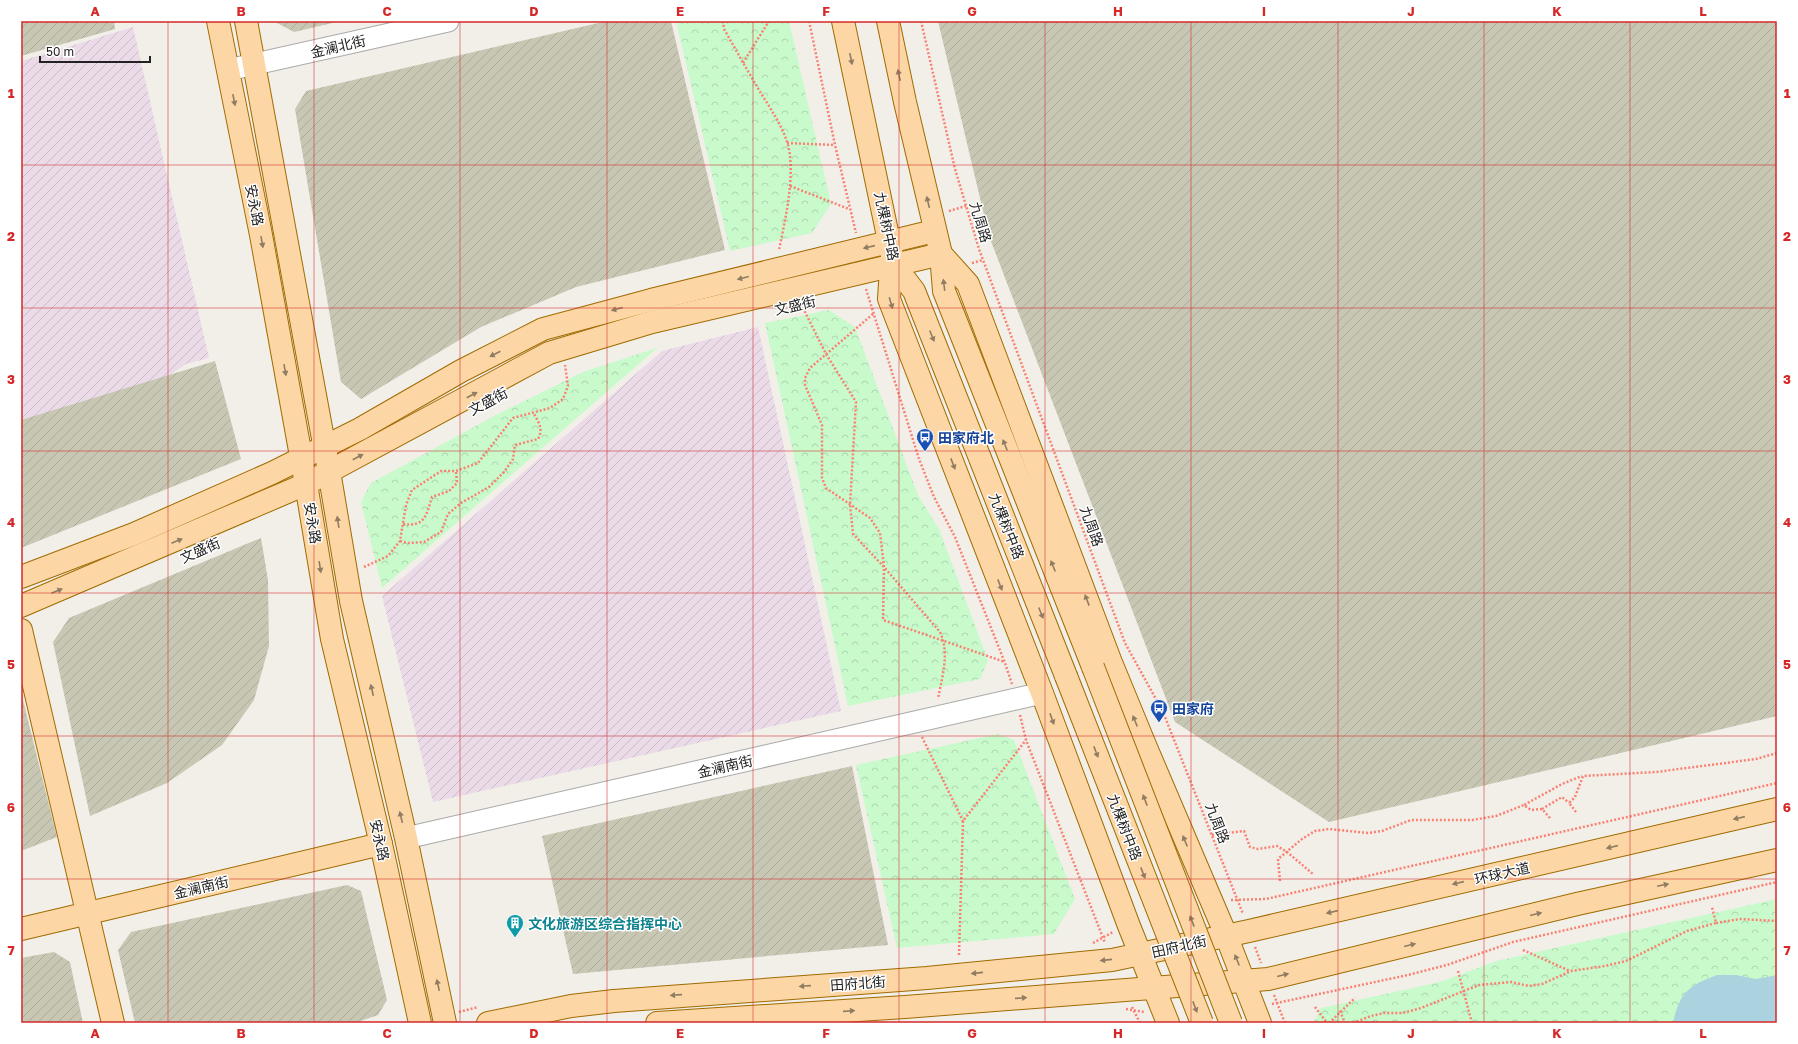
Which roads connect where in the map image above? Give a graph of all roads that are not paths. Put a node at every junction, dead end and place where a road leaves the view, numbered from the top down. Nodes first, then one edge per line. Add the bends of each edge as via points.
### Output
1 (218, 21) edge
2 (246, 21) edge
3 (448, 21) edge
4 (843, 21) edge
5 (888, 21) edge
6 (254, 65) junction
7 (228, 70) junction
8 (934, 231) junction
9 (890, 242) junction
10 (947, 260) junction
11 (892, 274) junction
12 (324, 446) junction
13 (301, 458) junction
14 (329, 471) junction
15 (306, 484) junction
16 (21, 577) edge
17 (21, 606) edge
18 (21, 630) edge
19 (1042, 693) junction
20 (1777, 809) edge
21 (406, 838) junction
22 (381, 844) junction
23 (1777, 860) edge
24 (87, 914) junction
25 (21, 929) edge
26 (1226, 935) junction
27 (1140, 954) junction
28 (1245, 982) junction
29 (1155, 988) junction
30 (1257, 1015) edge
31 (1166, 1018) edge
32 (113, 1023) edge
33 (420, 1023) edge
34 (445, 1023) edge
35 (488, 1023) edge
36 (657, 1023) edge
37 (1202, 1023) edge
38 (1231, 1023) edge

1 - 7 main road, 安永路
2 - 6 main road, 安永路
3 - 6 street, 金澜北街
4 -> 9 main road, 九棵树中路
8 -> 5 main road, 九棵树中路
6 - 7 street, 金澜北街
6 - 12 main road, 安永路
7 -> 13 main road, 安永路
8 - 9 main road
8 - 10 main road, 九棵树中路
9 - 11 main road, 九棵树中路
9 -> 12 main road via 543,329
10 - 11 main road, 文盛街
26 -> 10 main road via 1110,660 968,284
38 -> 10 main road, 九棵树中路, bridge via 944,291
14 -> 11 main road, 文盛街 via 549,353 652,322
11 -> 19 main road via 889,299
11 -> 37 main road, 九棵树中路, bridge via 914,291
12 - 13 main road
12 - 14 main road, 安永路
13 - 15 main road, 安永路
13 - 16 main road via 272,474 134,534
14 - 15 main road, 文盛街
21 -> 14 main road, 安永路 via 351,601
17 -> 15 main road, 文盛街
15 -> 22 main road, 安永路 via 332,639
18 - 24 main road
19 - 21 street, 金澜南街
19 -> 27 main road
20 -> 26 main road, 环球大道
34 -> 21 main road, 安永路
22 - 24 main road, 金澜南街
22 - 33 main road, 安永路
28 -> 23 main road via 1268,979 1577,904
24 - 25 main road, 金澜南街
24 - 32 main road
26 - 27 main road, 田府北街
28 -> 26 main road
27 - 29 main road
27 -> 35 main road, 田府北街 via 1112,960 927,978 614,1001 550,1010
28 - 29 main road, 田府北街
28 - 30 main road
29 - 31 main road
36 -> 29 main road, 田府北街

